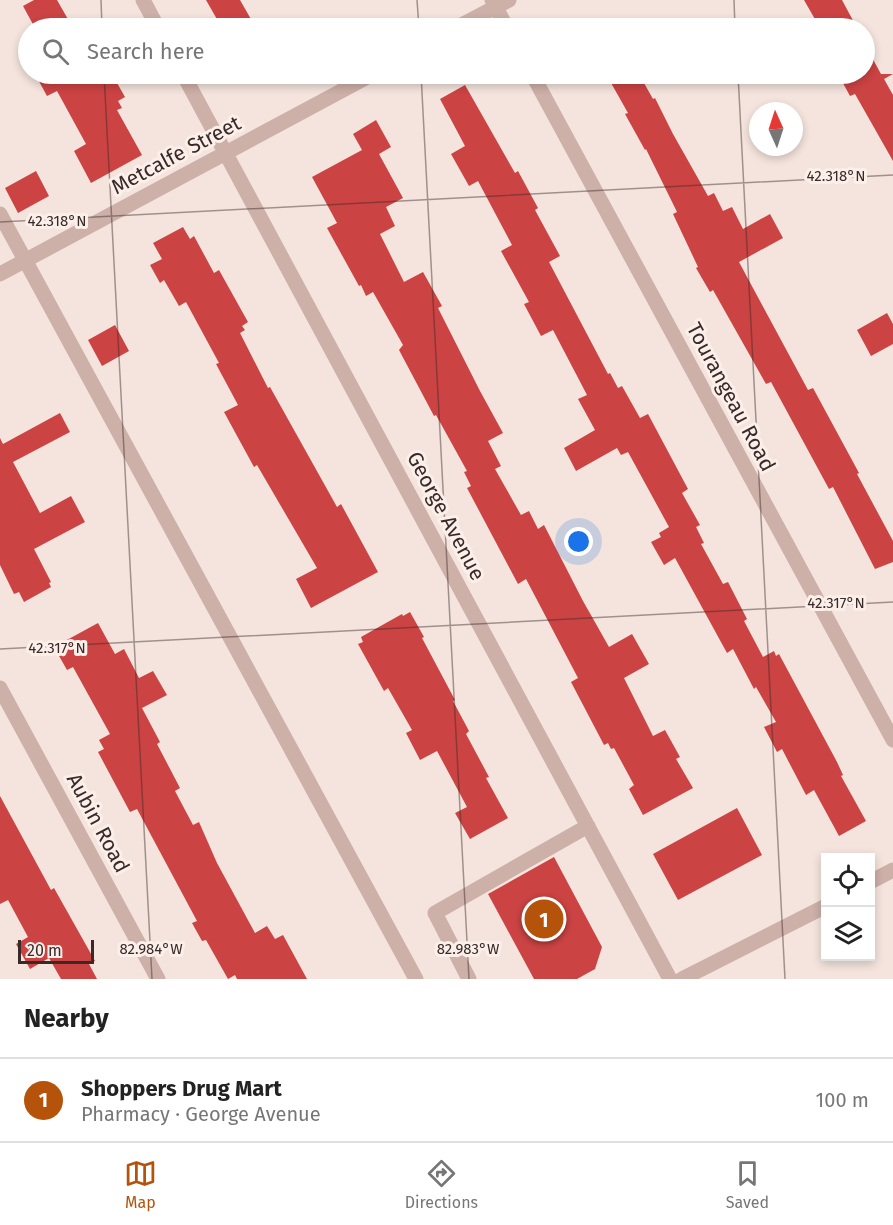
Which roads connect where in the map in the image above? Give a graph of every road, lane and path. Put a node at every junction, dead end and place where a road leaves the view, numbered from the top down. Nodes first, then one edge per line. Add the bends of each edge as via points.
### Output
1 (142, 0) edge
2 (499, 2) edge
3 (152, 18) edge
4 (473, 18) edge
5 (504, 18) edge
6 (189, 84) edge
7 (354, 84) edge
8 (537, 84) edge
9 (226, 152) junction
10 (0, 214) edge
11 (26, 260) junction
12 (0, 274) edge
13 (0, 688) edge
14 (893, 740) edge
15 (588, 826) junction
16 (893, 870) edge
17 (875, 879) edge
18 (823, 907) edge
19 (158, 979) edge
20 (416, 979) edge
21 (469, 979) edge
22 (670, 979) edge
23 (682, 979) edge

1 - 3 street
2 - 4 street
2 - 5 street
6 - 9 street, George Avenue
7 - 9 street, Metcalfe Street
8 - 14 street, Tourangeau Road
9 - 11 street, Metcalfe Street
9 - 15 street, George Avenue
10 - 11 street
11 - 12 street, Metcalfe Street
11 - 20 street
13 - 19 street, Aubin Road
15 - 21 street via 435,914
15 - 22 street, George Avenue
16 - 17 street
18 - 23 street

